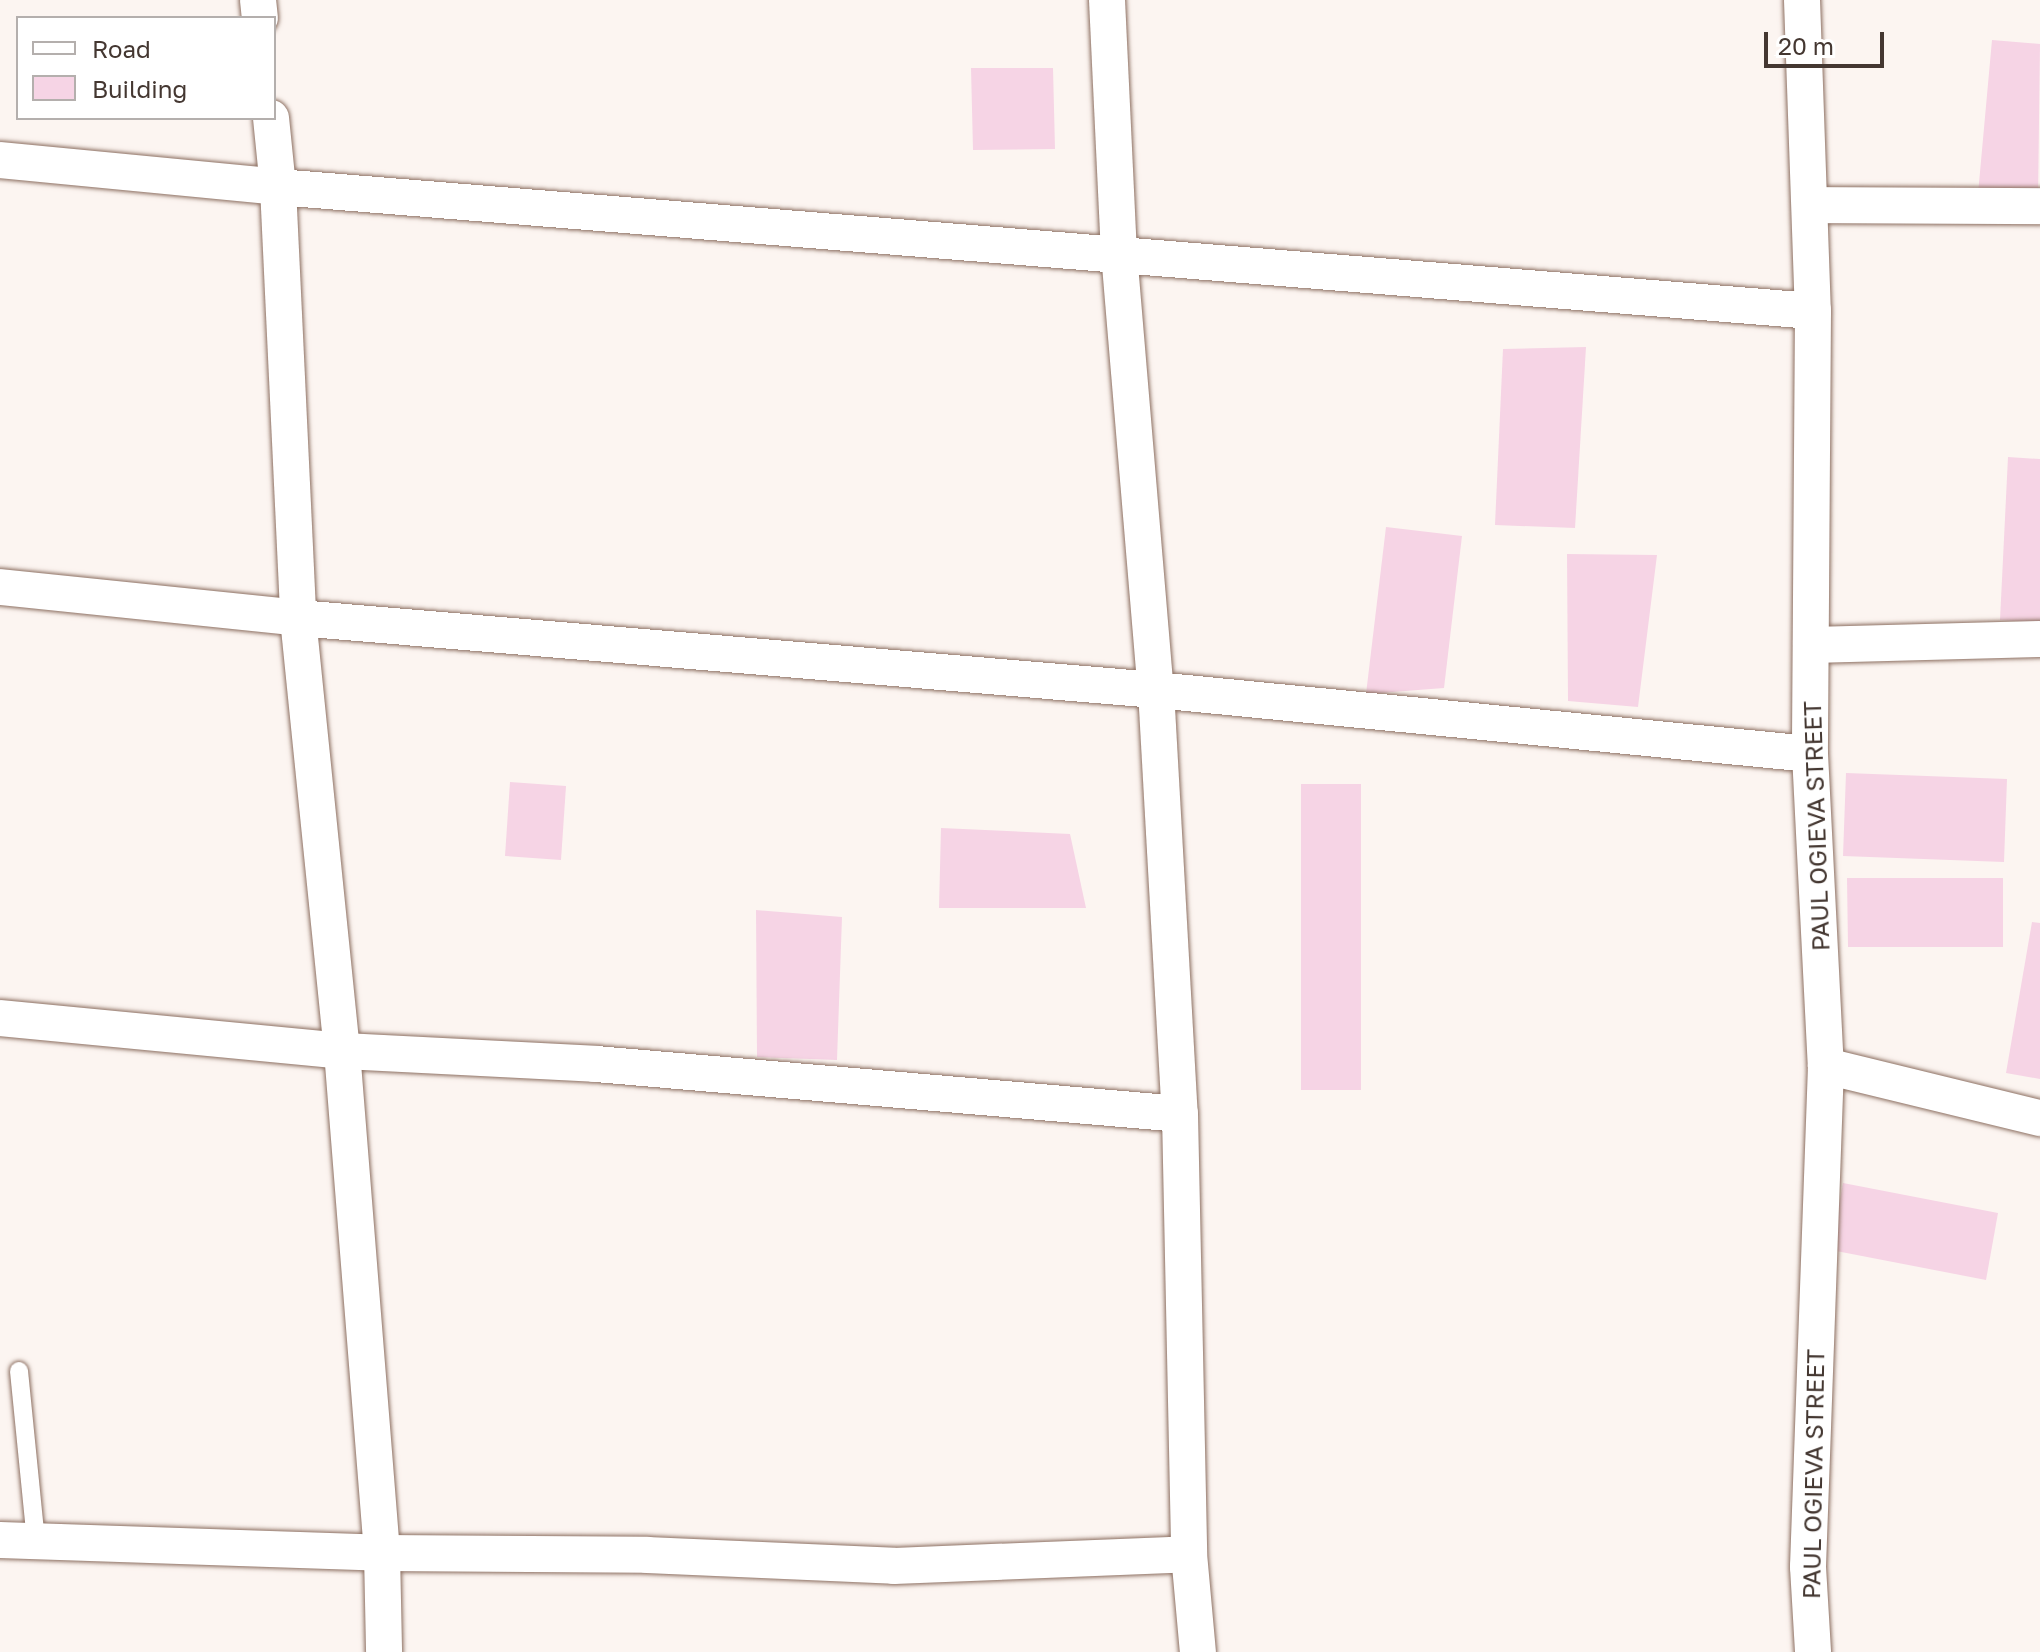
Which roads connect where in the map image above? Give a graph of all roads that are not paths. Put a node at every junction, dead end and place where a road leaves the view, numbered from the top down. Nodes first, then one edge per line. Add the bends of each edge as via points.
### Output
1 (1107, 0) edge
2 (1802, 0) edge
3 (271, 120) edge
4 (0, 160) edge
5 (278, 187) junction
6 (1811, 205) junction
7 (2040, 206) edge
8 (1119, 253) junction
9 (1813, 311) junction
10 (0, 587) edge
11 (298, 618) junction
12 (2040, 639) edge
13 (1811, 645) junction
14 (1156, 690) junction
15 (1810, 754) junction
16 (0, 1018) edge
17 (342, 1051) junction
18 (1826, 1066) junction
19 (1180, 1114) junction
20 (2040, 1118) edge
21 (19, 1371) dead end
22 (0, 1540) edge
23 (36, 1542) junction
24 (382, 1553) junction
25 (1189, 1554) junction
26 (384, 1652) edge
27 (1198, 1652) edge
28 (1813, 1652) edge

1 - 8 street
2 - 6 street, PAUL OGIEVA STREET
3 - 5 street
4 - 5 street
5 - 8 street
5 - 11 street
6 - 7 street
6 - 9 street, PAUL OGIEVA STREET
8 - 9 street
8 - 14 street
9 - 13 street, PAUL OGIEVA STREET
10 - 11 street
11 - 14 street
11 - 17 street
12 - 13 street
13 - 15 street, PAUL OGIEVA STREET
14 - 15 street
14 - 19 street
15 - 18 street, PAUL OGIEVA STREET
16 - 17 street
17 - 19 street via 596,1064
17 - 24 street
18 - 20 street
18 - 28 street, PAUL OGIEVA STREET via 1808,1567
19 - 25 street
21 - 23 lane
22 - 23 street
23 - 24 street
24 - 25 street via 647,1555 894,1566
24 - 26 street
25 - 27 street

